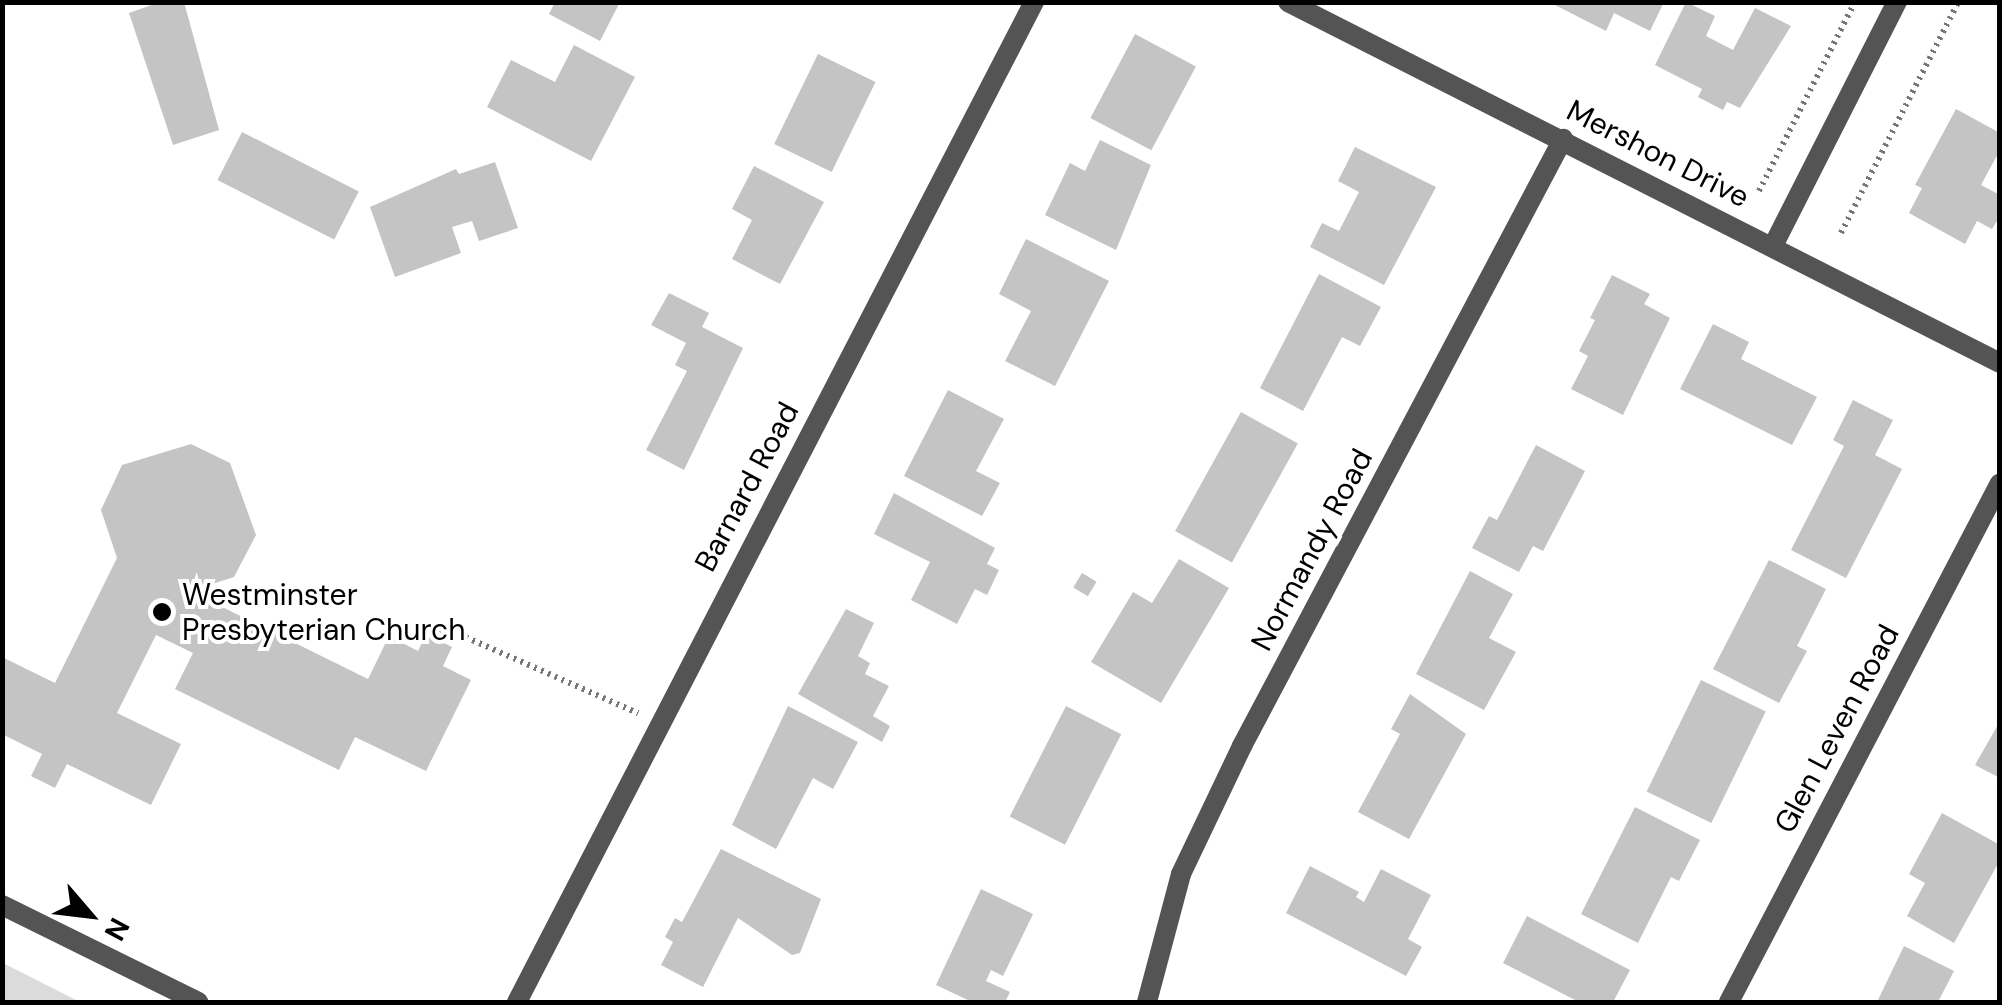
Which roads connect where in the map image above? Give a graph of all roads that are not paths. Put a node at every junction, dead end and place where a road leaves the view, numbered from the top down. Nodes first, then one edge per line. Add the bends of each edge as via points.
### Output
1 (1034, 2) edge
2 (1288, 2) edge
3 (1897, 2) edge
4 (1564, 139) junction
5 (1773, 246) junction
6 (2000, 364) edge
7 (2000, 483) edge
8 (2, 905) edge
9 (198, 1002) edge
10 (517, 1002) edge
11 (1147, 1002) edge
12 (1729, 1002) edge

1 - 10 street, Barnard Road
2 - 4 street, Mershon Drive
3 - 5 street
4 - 5 street, Mershon Drive
4 - 11 street, Normandy Road via 1234,762 1182,874
5 - 6 street, Mershon Drive
7 - 12 street, Glen Leven Road
8 - 9 street

